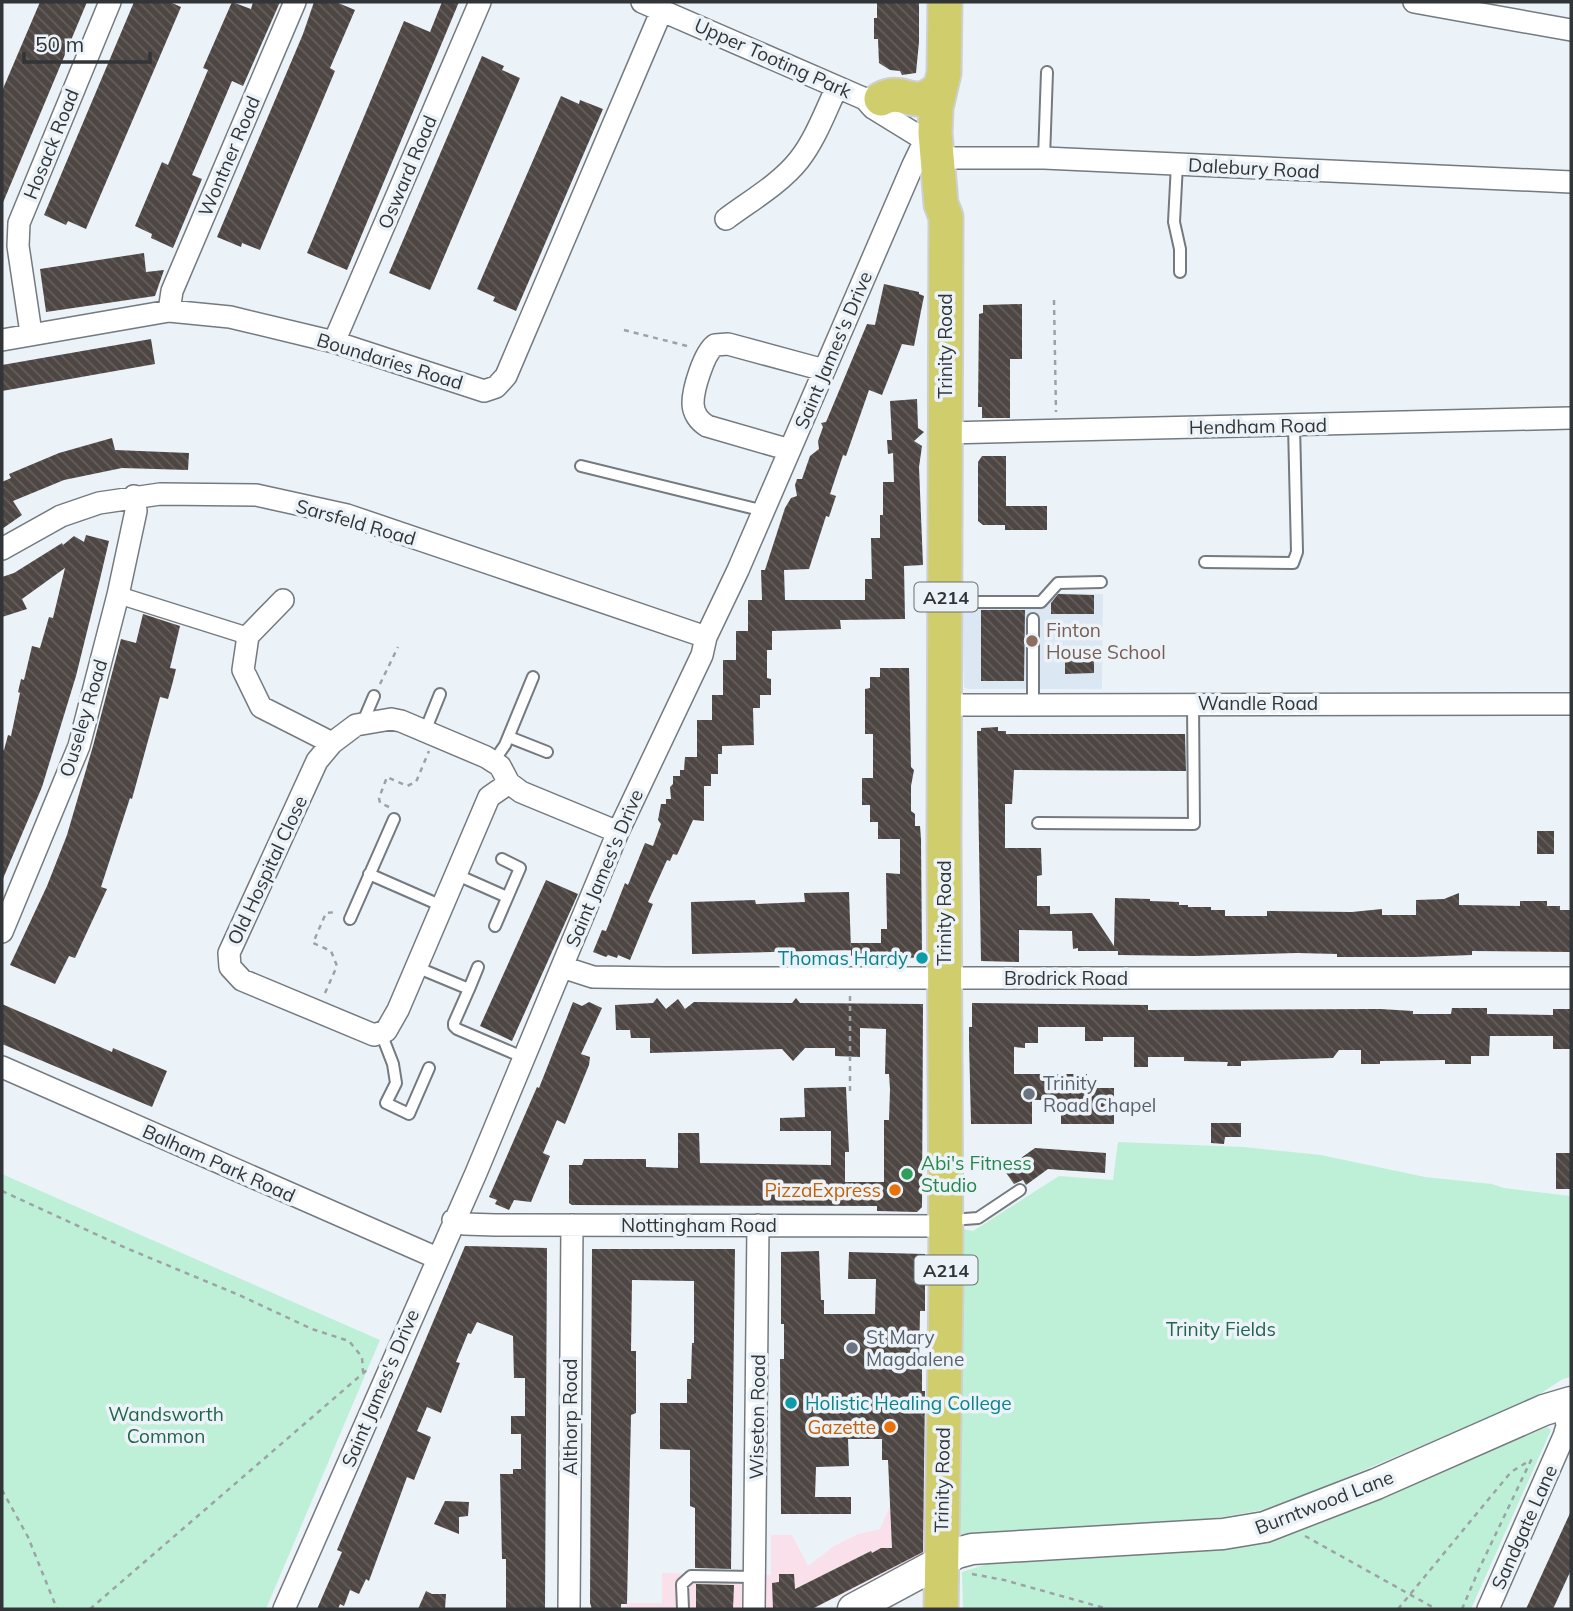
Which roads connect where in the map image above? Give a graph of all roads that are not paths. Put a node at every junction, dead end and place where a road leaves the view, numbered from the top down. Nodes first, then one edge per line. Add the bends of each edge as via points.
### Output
1 (110, 2) edge
2 (295, 2) edge
3 (480, 2) edge
4 (642, 2) edge
5 (945, 2) edge
6 (1414, 2) edge
7 (662, 10) junction
8 (1571, 30) edge
9 (1047, 72) dead end
10 (942, 80) junction
11 (836, 87) junction
12 (873, 99) junction
13 (940, 143) junction
14 (1044, 158) junction
15 (1177, 164) junction
16 (1571, 182) edge
17 (726, 219) dead end
18 (1180, 272) dead end
19 (169, 311) junction
20 (31, 333) junction
21 (2, 340) edge
22 (334, 342) junction
23 (824, 370) junction
24 (1571, 418) edge
25 (1294, 425) junction
26 (946, 433) junction
27 (790, 450) junction
28 (581, 466) dead end
29 (134, 496) junction
30 (764, 511) junction
31 (2, 549) edge
32 (1205, 562) dead end
33 (1101, 582) dead end
34 (118, 595) junction
35 (283, 600) dead end
36 (946, 602) junction
37 (1032, 619) dead end
38 (248, 636) junction
39 (706, 637) junction
40 (533, 677) dead end
41 (440, 694) dead end
42 (374, 696) road end
43 (1033, 703) junction
44 (1193, 703) junction
45 (1571, 704) edge
46 (945, 705) junction
47 (362, 724) junction
48 (430, 733) junction
49 (509, 737) junction
50 (332, 743) junction
51 (547, 752) dead end
52 (494, 761) junction
53 (509, 783) junction
54 (394, 819) road end
55 (1038, 823) dead end
56 (618, 832) junction
57 (502, 859) dead end
58 (369, 874) junction
59 (455, 874) junction
60 (507, 897) junction
61 (442, 906) junction
62 (349, 919) road end
63 (495, 926) dead end
64 (2, 932) edge
65 (478, 967) dead end
66 (562, 967) junction
67 (416, 968) junction
68 (944, 978) junction
69 (1571, 978) edge
70 (469, 989) junction
71 (381, 1033) junction
72 (525, 1058) junction
73 (2, 1068) edge
74 (429, 1068) dead end
75 (1020, 1190) dead end
76 (453, 1220) junction
77 (946, 1223) junction
78 (572, 1225) junction
79 (758, 1225) junction
80 (437, 1258) junction
81 (1568, 1403) edge
82 (952, 1566) junction
83 (755, 1577) junction
84 (284, 1609) edge
85 (569, 1609) edge
86 (683, 1609) edge
87 (754, 1609) edge
88 (853, 1609) edge
89 (941, 1609) edge
90 (1488, 1609) edge

1 - 20 street, Hosack Road via 19,223
2 - 19 street, Wontner Road via 172,291
3 - 22 street, Osward Road
4 - 7 street, Upper Tooting Park
5 - 10 highway, Trinity Road / A214
6 - 8 street
7 - 11 street, Upper Tooting Park
7 - 22 street, Boundaries Road via 506,376 496,387 484,391
9 - 14 lane
10 - 12 highway via 935,93 918,100 894,94
10 - 13 highway, Trinity Road / A214 via 953,92
11 - 12 street, Upper Tooting Park
11 - 17 street via 798,162
12 - 13 street, Upper Tooting Park via 907,108
13 - 14 street, Dalebury Road
13 - 23 street, Saint James's Drive
13 - 26 highway, Trinity Road / A214 via 953,205 946,217
14 - 15 street, Dalebury Road
15 - 16 street, Dalebury Road
15 - 18 lane via 1174,222
19 - 20 street, Boundaries Road
19 - 22 street, Boundaries Road via 230,317
20 - 21 street, Boundaries Road
23 - 27 street, Saint James's Drive
23 - 27 street via 728,344 715,345 708,353 692,401 701,422
24 - 25 street, Hendham Road
25 - 26 street, Hendham Road
25 - 32 lane via 1297,552 1293,563
26 - 36 highway, Trinity Road / A214
27 - 30 street, Saint James's Drive
28 - 30 lane
29 - 31 street, Sarsfeld Road via 61,516
29 - 34 street, Ouseley Road via 136,511
29 - 39 street, Sarsfeld Road via 256,495 347,515
30 - 39 street, Saint James's Drive
33 - 36 lane via 1058,583 1041,602
34 - 38 street
34 - 64 street, Ouseley Road via 79,746
35 - 38 street
36 - 46 highway, Trinity Road / A214
37 - 43 lane
38 - 50 street via 243,670 261,707
39 - 56 street, Saint James's Drive via 702,655
40 - 49 lane
41 - 48 lane
42 - 47 lane
43 - 44 street, Wandle Road
43 - 46 street, Wandle Road
44 - 45 street, Wandle Road
44 - 55 lane via 1194,824
46 - 68 highway, Trinity Road / A214
47 - 48 street, Old Hospital Close via 391,719
47 - 50 street, Old Hospital Close
48 - 52 street, Old Hospital Close
49 - 51 lane
49 - 52 lane
50 - 71 street, Old Hospital Close via 317,761 229,953 230,967 242,980 367,1033
52 - 53 street
53 - 56 street
53 - 59 street via 489,797
54 - 58 lane
56 - 66 street, Saint James's Drive
57 - 60 lane via 520,868
58 - 61 lane
58 - 62 lane
59 - 60 lane
59 - 61 street
60 - 63 lane
61 - 67 street
65 - 70 lane
66 - 68 street, Brodrick Road via 593,976
66 - 72 street, Saint James's Drive
67 - 70 lane
67 - 71 street via 390,1026
68 - 69 street, Brodrick Road
68 - 77 highway, Trinity Road / A214
70 - 72 lane via 454,1026
71 - 74 lane via 396,1083 386,1103 409,1114
72 - 76 street, Saint James's Drive
73 - 80 street, Balham Park Road
75 - 77 lane via 978,1218
76 - 78 street, Nottingham Road via 464,1224
76 - 80 street, Saint James's Drive
77 - 79 street, Nottingham Road
77 - 82 highway, Trinity Road / A214 via 943,1512
78 - 79 street, Nottingham Road
78 - 85 street, Althorp Road
79 - 83 street, Wiseton Road
80 - 84 street, Saint James's Drive
81 - 82 main road, Burntwood Lane via 1386,1480 1249,1531 972,1549 960,1552
81 - 90 street, Sandgate Lane via 1564,1436
82 - 88 main road, Burntwood Lane
82 - 89 highway, Trinity Road / A214
83 - 86 lane via 691,1576 682,1584
83 - 87 street, Wiseton Road

